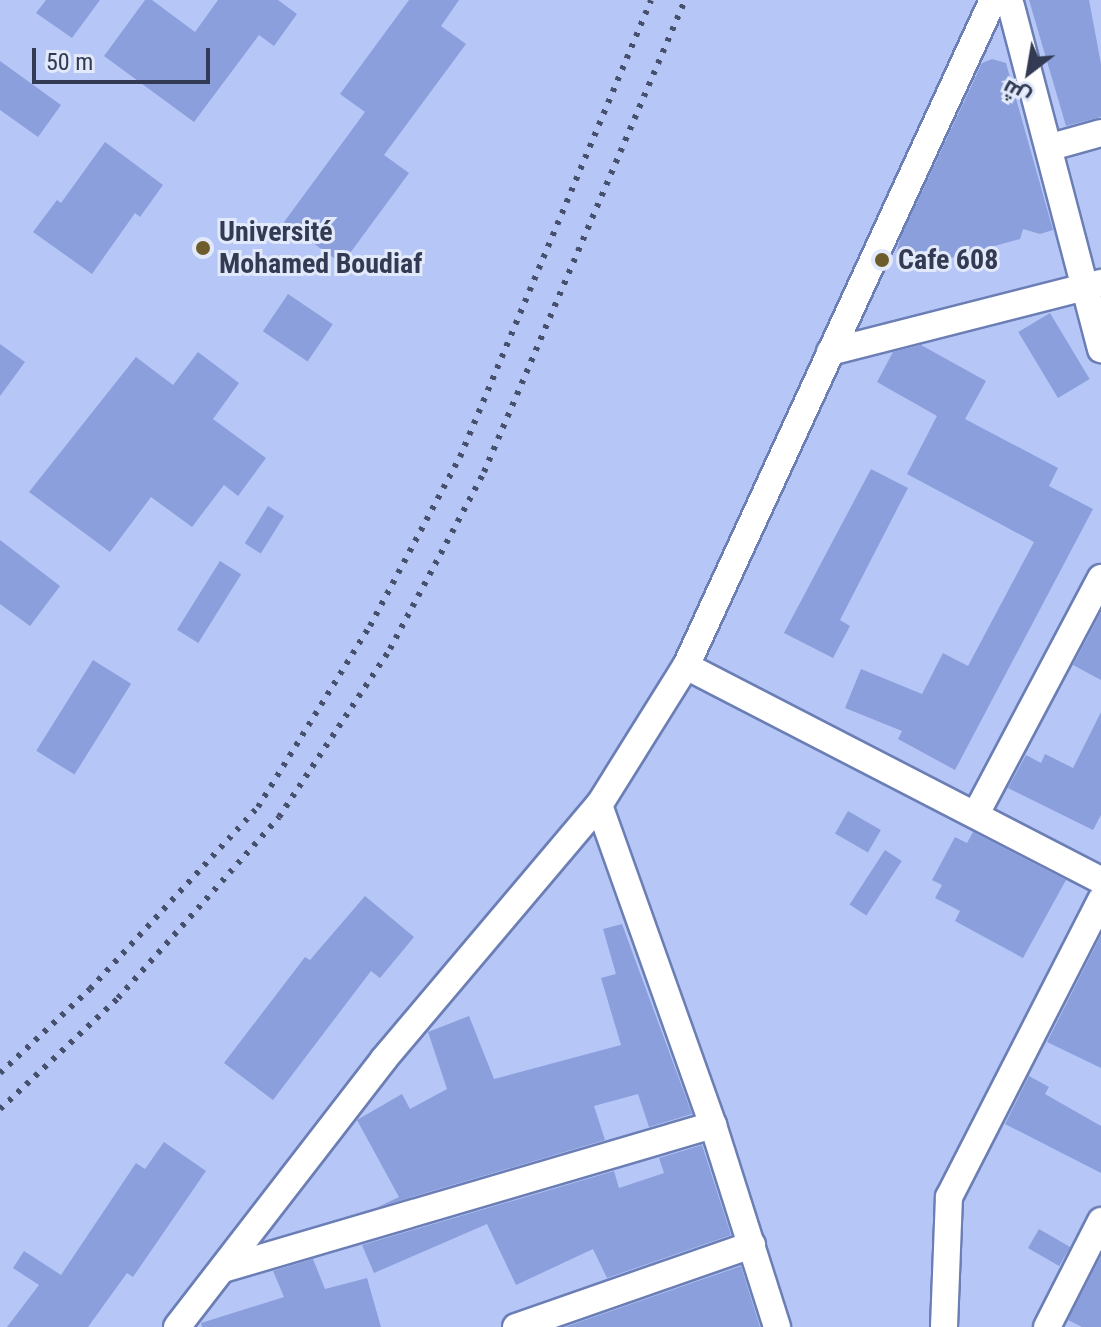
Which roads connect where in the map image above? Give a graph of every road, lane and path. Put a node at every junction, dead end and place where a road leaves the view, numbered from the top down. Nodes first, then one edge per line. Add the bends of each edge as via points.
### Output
1 (1006, 4) edge
2 (1101, 133) edge
3 (1051, 147) junction
4 (1094, 285) edge
5 (1101, 349) edge
6 (830, 352) junction
7 (1101, 578) edge
8 (686, 666) junction
9 (599, 805) junction
10 (977, 812) junction
11 (1101, 880) edge
12 (1101, 900) edge
13 (713, 1125) junction
14 (1101, 1221) edge
15 (752, 1245) junction
16 (223, 1269) junction
17 (177, 1327) edge
18 (516, 1327) edge
19 (777, 1327) edge
20 (944, 1327) edge
21 (1047, 1327) edge

1 - 3 street
1 - 6 street
2 - 3 street
3 - 4 street
4 - 5 street
4 - 6 street
6 - 8 street
7 - 10 street
8 - 9 street
8 - 10 street
9 - 13 street
9 - 16 street via 384,1059
10 - 11 street
12 - 20 street via 949,1197
13 - 15 street
13 - 16 street
14 - 21 street
15 - 18 street
15 - 19 street
16 - 17 street

